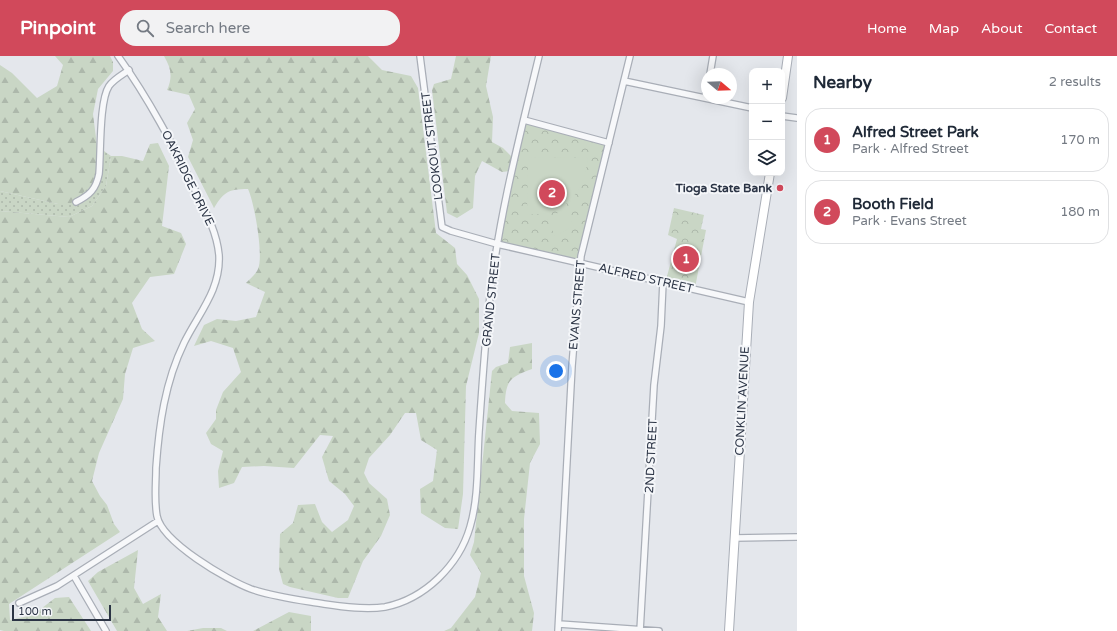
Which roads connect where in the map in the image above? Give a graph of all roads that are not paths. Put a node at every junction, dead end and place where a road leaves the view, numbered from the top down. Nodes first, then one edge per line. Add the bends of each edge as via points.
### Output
1 (118, 56) edge
2 (420, 56) edge
3 (539, 56) edge
4 (630, 56) edge
5 (713, 56) edge
6 (788, 56) edge
7 (711, 68) edge
8 (129, 70) junction
9 (785, 77) edge
10 (624, 81) junction
11 (701, 97) edge
12 (733, 104) edge
13 (749, 107) edge
14 (785, 116) edge
15 (797, 118) edge
16 (524, 120) junction
17 (609, 143) junction
18 (770, 176) edge
19 (76, 202) dead end
20 (451, 231) joint
21 (497, 244) junction
22 (580, 263) junction
23 (663, 282) junction
24 (749, 302) junction
25 (158, 521) junction
26 (797, 537) edge
27 (734, 538) junction
28 (74, 576) junction
29 (19, 603) dead end
30 (559, 624) junction
31 (640, 630) edge
32 (106, 631) edge
33 (558, 631) edge
34 (659, 631) edge
35 (729, 631) edge

1 - 8 street, OAKRIDGE DRIVE
2 - 20 street, LOOKOUT STREET via 442,227
3 - 16 street, GRAND STREET
4 - 10 street, EVANS STREET
5 - 7 street
6 - 9 main road
8 - 19 street via 109,87 103,107 97,184 88,196
8 - 25 street, OAKRIDGE DRIVE via 180,159 209,219 219,255 212,294 182,348 168,385 158,439
10 - 11 street
10 - 17 street, EVANS STREET
12 - 13 street
14 - 15 street
16 - 17 street
16 - 21 street, GRAND STREET
17 - 22 street, EVANS STREET
18 - 24 main road, CONKLIN AVENUE
20 - 21 street, ALFRED STREET
21 - 22 street, ALFRED STREET
21 - 25 street, GRAND STREET via 490,298 473,514 462,547 435,582 415,597 382,608 288,598 248,588 217,573 172,540
22 - 23 street, ALFRED STREET
22 - 30 street, EVANS STREET via 572,366
23 - 24 street, ALFRED STREET
23 - 31 street, 2ND STREET via 654,385
24 - 27 main road, CONKLIN AVENUE
25 - 28 street
26 - 27 street
27 - 35 main road, CONKLIN AVENUE
28 - 29 street
28 - 32 street
30 - 31 street
30 - 33 street, EVANS STREET
31 - 34 street

